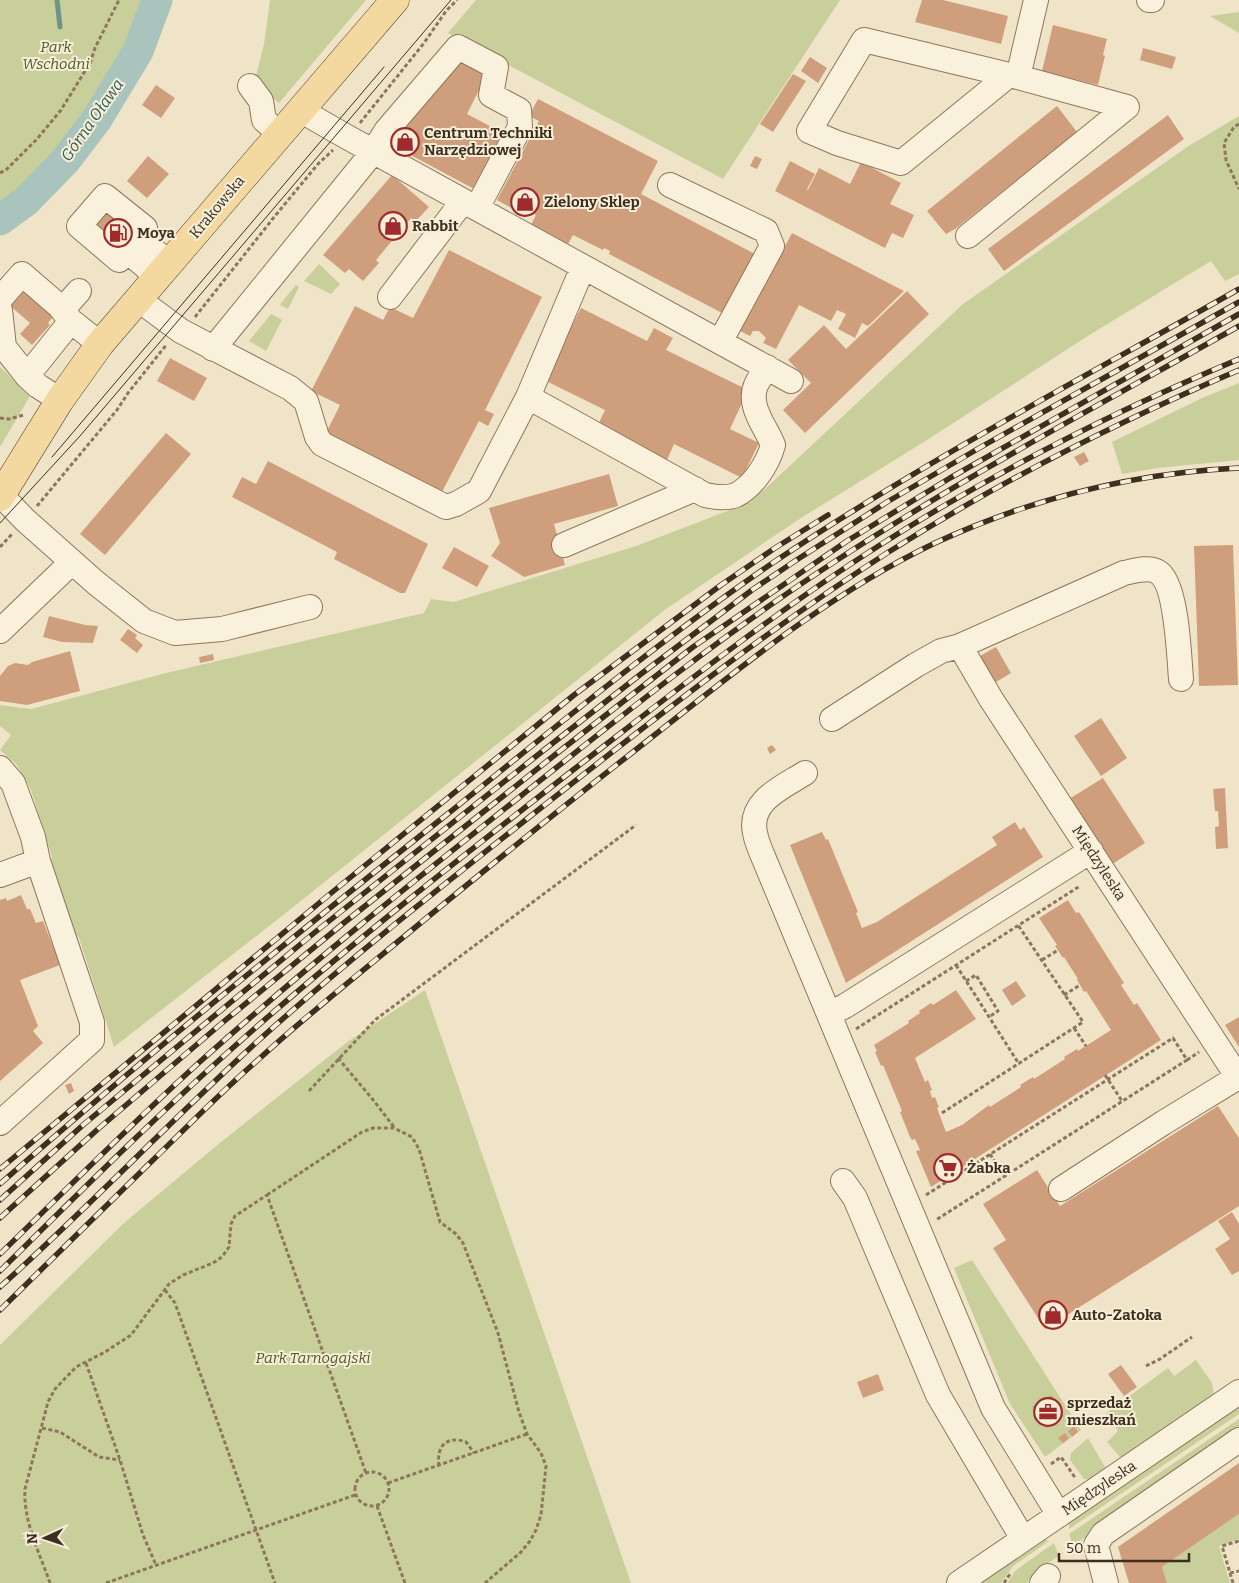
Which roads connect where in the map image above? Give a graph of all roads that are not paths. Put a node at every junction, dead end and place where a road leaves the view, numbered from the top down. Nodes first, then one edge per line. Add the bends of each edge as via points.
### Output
1 (395, 0) edge
2 (1036, 0) edge
3 (1013, 76) junction
4 (250, 86) dead end
5 (300, 110) junction
6 (280, 134) junction
7 (373, 152) junction
8 (670, 185) dead end
9 (470, 205) junction
10 (968, 236) dead end
11 (132, 244) dead end
12 (583, 267) junction
13 (163, 272) junction
14 (79, 291) dead end
15 (390, 298) dead end
16 (0, 299) edge
17 (138, 300) junction
18 (0, 310) edge
19 (67, 315) junction
20 (720, 342) junction
21 (100, 344) junction
22 (213, 348) junction
23 (767, 368) junction
24 (27, 376) junction
25 (791, 381) dead end
26 (528, 398) junction
27 (60, 400) junction
28 (695, 489) junction
29 (1, 496) edge
30 (564, 545) dead end
31 (72, 562) junction
32 (310, 607) dead end
33 (0, 632) edge
34 (960, 646) junction
35 (1181, 679) dead end
36 (832, 719) dead end
37 (0, 768) edge
38 (805, 773) dead end
39 (1091, 851) junction
40 (38, 861) junction
41 (0, 875) edge
42 (829, 1014) junction
43 (1238, 1078) edge
44 (0, 1123) edge
45 (843, 1181) dead end
46 (1061, 1189) dead end
47 (1239, 1392) edge
48 (1239, 1440) edge
49 (1059, 1515) junction
50 (1023, 1539) junction
51 (959, 1583) edge
52 (1106, 1583) edge

1 - 5 main road, Krakowska
2 - 3 street
3 - 3 street via 864,40 810,132 837,144 901,163
3 - 10 street via 1127,107
4 - 6 street via 261,101 264,120
5 - 6 main road, Krakowska
5 - 7 street
6 - 13 main road, Krakowska
7 - 9 street
7 - 9 street via 386,131 458,47 496,67 492,95 519,110 520,127
7 - 22 street
8 - 20 street via 766,231 772,246
9 - 12 street
9 - 15 street
11 - 13 street
12 - 20 street
12 - 26 street
13 - 17 main road, Krakowska
14 - 19 street
16 - 19 street via 22,274
17 - 21 main road, Krakowska
17 - 22 street via 180,331
18 - 24 street via 4,347
19 - 21 street
19 - 24 street
20 - 23 street
21 - 27 main road, Krakowska
22 - 26 street via 290,388 306,401 322,444 446,506 479,491
23 - 25 street
23 - 28 street via 756,385 753,397 773,446 769,459 749,485 736,495 721,498
24 - 27 street
26 - 28 street
27 - 29 main road, Krakowska
28 - 30 street
29 - 31 street
31 - 32 street via 144,621 175,633 222,629
31 - 33 street
34 - 35 street via 1124,574 1152,569 1162,576 1171,595
34 - 36 street via 941,651 916,665
34 - 39 street, Międzyleska
37 - 40 street via 18,794 34,837
38 - 42 street via 760,804 754,833
39 - 42 street
39 - 43 street, Międzyleska
40 - 41 street
40 - 44 street via 92,1022 92,1040
42 - 49 street via 993,1408
43 - 46 street
45 - 50 street via 855,1198 938,1395
47 - 49 street, Międzyleska
48 - 52 street via 1103,1534 1096,1545
49 - 50 street, Międzyleska
50 - 51 street, Międzyleska

